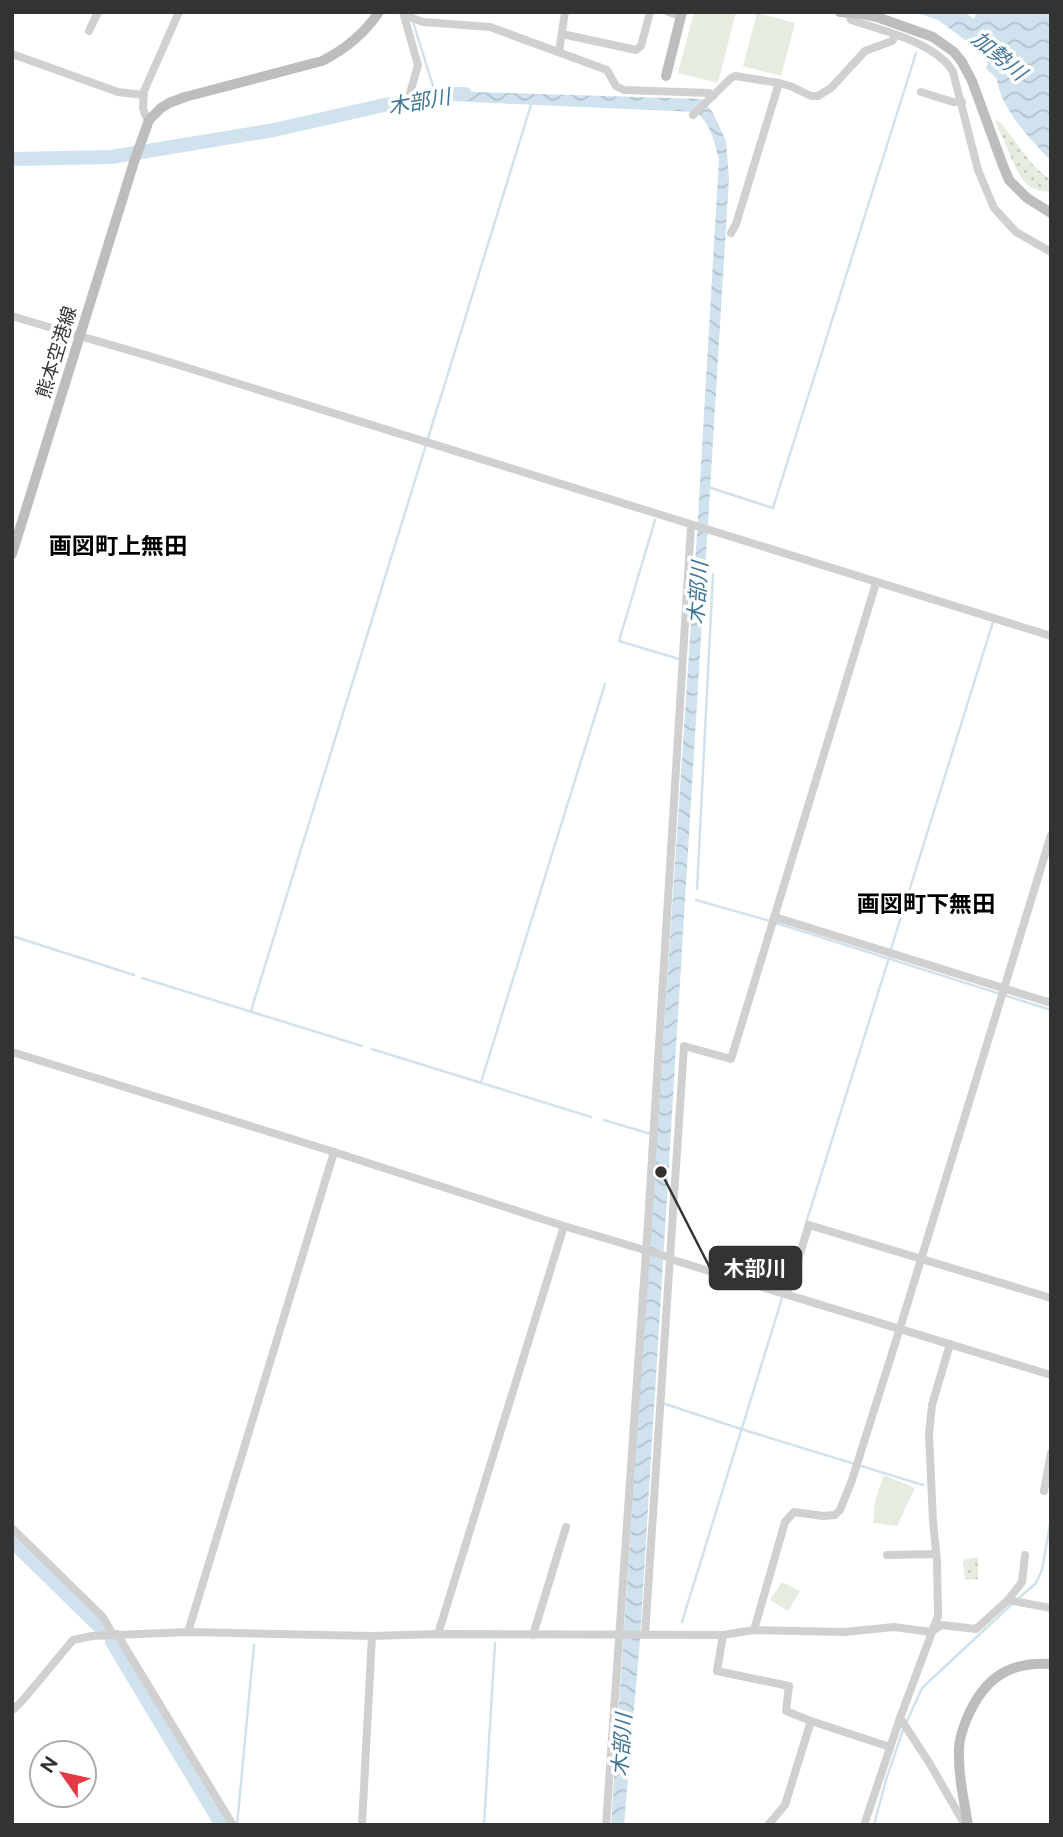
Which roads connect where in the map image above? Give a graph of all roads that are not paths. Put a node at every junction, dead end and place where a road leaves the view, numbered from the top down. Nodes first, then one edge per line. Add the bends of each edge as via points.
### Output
1 (98, 12) edge
2 (179, 12) edge
3 (379, 12) edge
4 (565, 12) edge
5 (650, 12) edge
6 (668, 12) edge
7 (840, 12) edge
8 (848, 13) edge
9 (404, 14) edge
10 (682, 14) edge
11 (89, 32) dead end
12 (562, 34) junction
13 (896, 35) junction
14 (559, 52) junction
15 (12, 54) edge
16 (666, 76) joint
17 (779, 83) junction
18 (664, 92) junction
19 (921, 92) dead end
20 (410, 93) dead end
21 (143, 95) junction
22 (709, 99) junction
23 (962, 102) junction
24 (694, 115) dead end
25 (149, 120) junction
26 (1027, 198) junction
27 (1051, 200) edge
28 (1051, 212) edge
29 (731, 233) dead end
30 (1051, 252) edge
31 (12, 316) edge
32 (79, 337) junction
33 (693, 526) junction
34 (12, 554) edge
35 (876, 583) junction
36 (1051, 636) edge
37 (1051, 835) edge
38 (775, 917) junction
39 (1004, 989) junction
40 (1051, 1003) edge
41 (12, 1052) edge
42 (334, 1152) junction
43 (564, 1226) junction
44 (646, 1250) junction
45 (669, 1258) junction
46 (922, 1258) junction
47 (787, 1294) junction
48 (1051, 1298) edge
49 (900, 1328) junction
50 (950, 1344) junction
51 (1051, 1375) edge
52 (1051, 1453) edge
53 (1044, 1491) dead end
54 (566, 1527) dead end
55 (12, 1528) edge
56 (936, 1554) junction
57 (887, 1555) dead end
58 (1025, 1555) dead end
59 (1014, 1601) junction
60 (1051, 1608) edge
61 (754, 1630) junction
62 (188, 1632) junction
63 (931, 1632) junction
64 (115, 1634) junction
65 (438, 1634) junction
66 (533, 1635) junction
67 (645, 1635) junction
68 (723, 1635) junction
69 (372, 1636) junction
70 (619, 1636) junction
71 (1051, 1664) edge
72 (12, 1707) edge
73 (900, 1718) junction
74 (811, 1721) junction
75 (890, 1747) junction
76 (233, 1825) edge
77 (362, 1825) edge
78 (606, 1825) edge
79 (768, 1825) edge
80 (864, 1825) edge
81 (966, 1825) edge

1 - 11 street
2 - 21 street
3 - 25 main road via 356,40 323,61 185,97 161,108
4 - 12 street
5 - 12 street via 636,50
6 - 10 street
7 - 8 main road
8 - 13 street via 850,20
8 - 26 main road via 877,17 933,37 954,52 972,81 1009,180
9 - 14 street via 416,20 490,27
9 - 20 street via 418,65
10 - 16 main road
12 - 14 street
13 - 17 street via 865,51 825,93 811,96
13 - 23 street via 943,58 953,72
14 - 18 street via 607,70 619,89
15 - 21 street via 118,92
16 - 18 street
17 - 22 street via 735,76
17 - 29 street
18 - 22 street via 709,93
19 - 23 street
21 - 25 street
22 - 24 street
23 - 30 street via 978,170 994,208 1016,232
25 - 32 main road, 熊本空港線
26 - 27 main road
26 - 28 main road
31 - 32 street
32 - 33 street
32 - 34 main road, 熊本空港線
33 - 35 street
33 - 44 street
35 - 36 street
35 - 38 street
37 - 39 street
38 - 39 street
38 - 45 street via 731,1059 684,1046
39 - 40 street
39 - 46 street
41 - 42 street
42 - 43 street
42 - 62 street
43 - 44 street
43 - 65 street
44 - 45 street
44 - 70 street
45 - 47 street
45 - 67 street
46 - 47 street via 809,1224
46 - 48 street
46 - 49 street
47 - 49 street
49 - 50 street
49 - 61 street via 840,1510 823,1516 794,1512 785,1522
50 - 51 street
50 - 56 street via 932,1405 929,1434
52 - 53 street
54 - 66 street
55 - 64 street
56 - 57 street
56 - 63 street via 939,1606
58 - 59 street
59 - 60 street
59 - 63 street via 976,1629 942,1625
61 - 63 street via 844,1632 894,1627
61 - 68 street
62 - 64 street
62 - 69 street
63 - 73 street
64 - 72 street via 74,1640
64 - 76 street
65 - 66 street
65 - 69 street
66 - 70 street
67 - 68 street
67 - 70 street
68 - 74 street via 718,1671 789,1686 786,1711
69 - 77 street
70 - 78 street
71 - 81 main road via 1025,1664 999,1674 972,1707 958,1747
73 - 75 street
73 - 81 street
74 - 75 street
74 - 79 street via 785,1805
75 - 80 street

